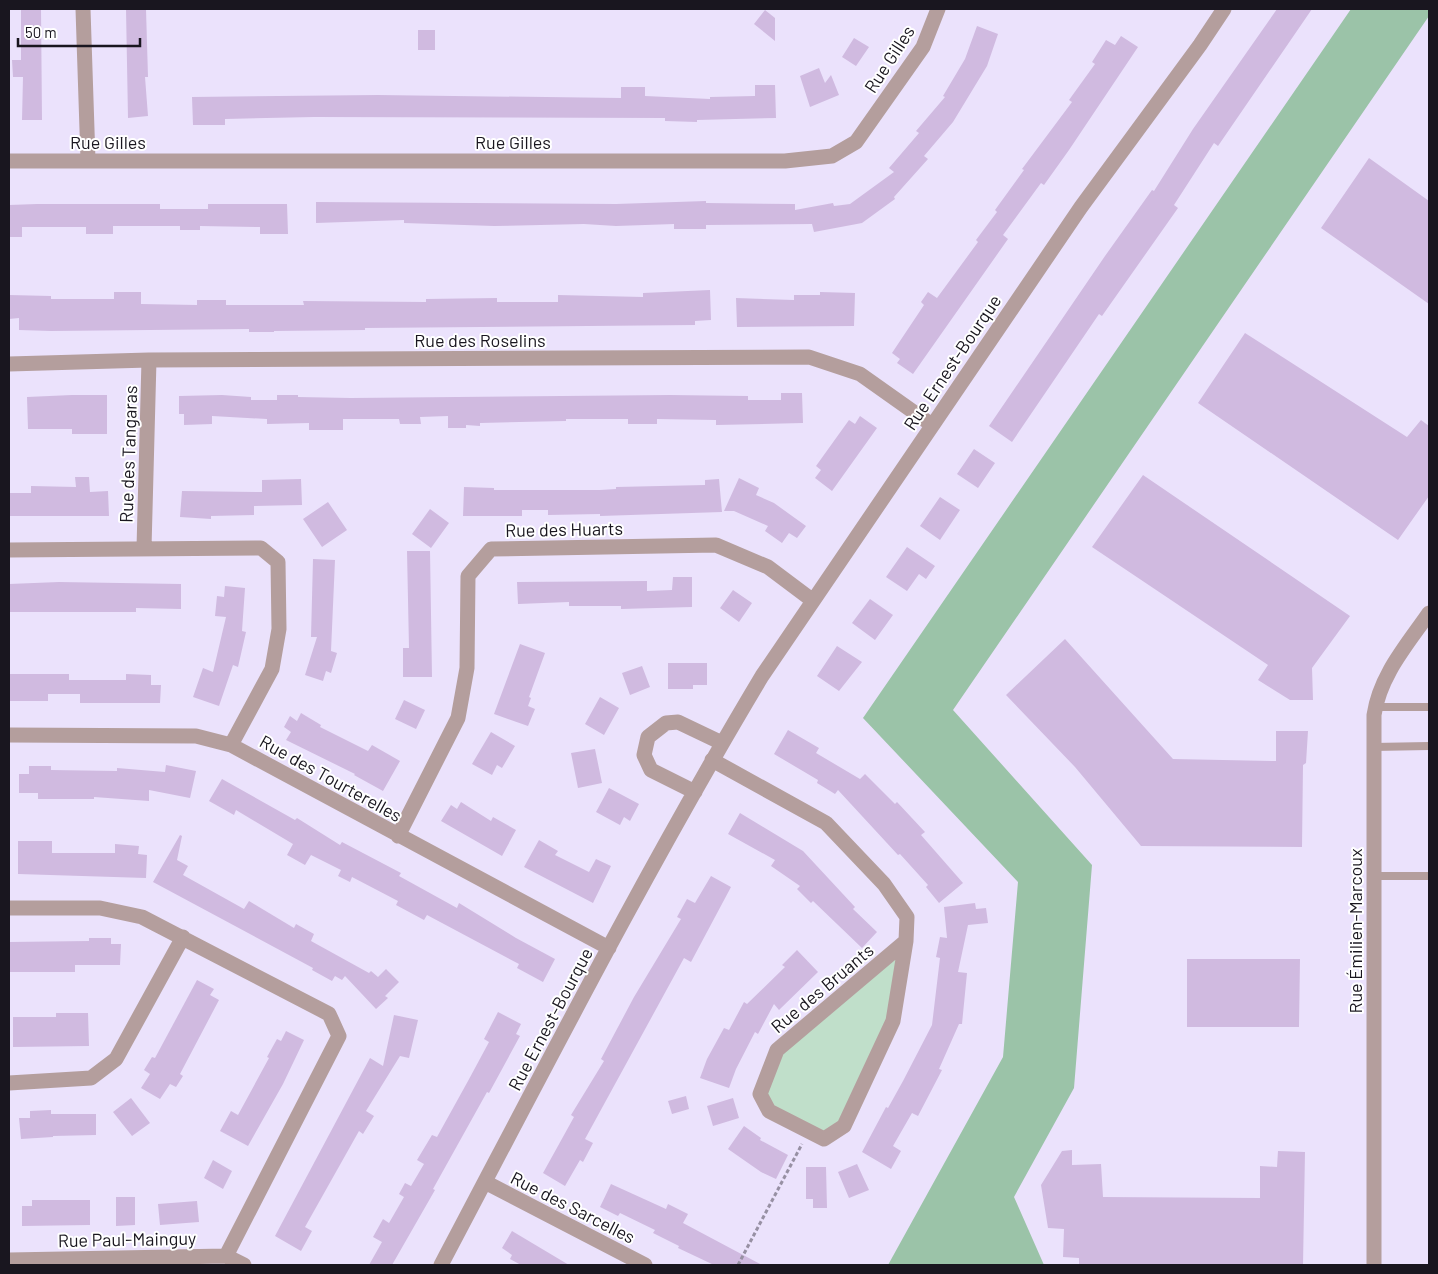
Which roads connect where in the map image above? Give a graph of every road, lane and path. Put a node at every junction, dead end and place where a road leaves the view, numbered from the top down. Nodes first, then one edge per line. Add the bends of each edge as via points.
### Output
1 (83, 9) edge
2 (938, 9) edge
3 (1224, 9) edge
4 (88, 160) junction
5 (9, 161) edge
6 (150, 360) junction
7 (9, 364) edge
8 (932, 424) junction
9 (144, 548) junction
10 (9, 550) edge
11 (812, 600) junction
12 (1429, 613) edge
13 (1429, 707) edge
14 (1375, 708) junction
15 (9, 736) edge
16 (722, 743) junction
17 (231, 745) junction
18 (1373, 746) junction
19 (1429, 746) edge
20 (712, 760) junction
21 (695, 792) junction
22 (398, 836) junction
23 (1373, 876) junction
24 (1429, 876) edge
25 (9, 908) edge
26 (183, 937) junction
27 (906, 941) junction
28 (609, 948) junction
29 (9, 1083) edge
30 (808, 1133) junction
31 (485, 1182) junction
32 (226, 1256) junction
33 (9, 1260) edge
34 (244, 1265) edge
35 (440, 1265) edge
36 (645, 1265) edge
37 (738, 1265) edge
38 (1374, 1265) edge

1 - 4 street
2 - 4 street, Rue Gilles via 923,47 856,142 832,156 785,161
3 - 8 street, Rue Ernest-Bourque via 1081,207
4 - 5 street, Rue Gilles
6 - 7 street, Rue des Roselins
6 - 8 street, Rue des Roselins via 808,357 860,374
6 - 9 street, Rue des Tangaras
8 - 11 street, Rue Ernest-Bourque
9 - 10 street, Rue des Tangaras
9 - 17 street, Rue des Tangaras via 261,548 278,562 279,629 272,669
11 - 16 street, Rue Ernest-Bourque
11 - 22 street, Rue des Huarts via 768,567 716,545 491,549 468,576 467,668 458,718
12 - 14 street, Rue Émilien-Marcoux via 1387,674
13 - 14 lane
14 - 18 street, Rue Émilien-Marcoux
15 - 17 street, Rue des Tourterelles via 196,736
16 - 20 street, Rue Ernest-Bourque
16 - 21 street via 678,722 666,723 648,737 644,755 651,770
17 - 22 street, Rue des Tourterelles
18 - 19 lane
18 - 23 street, Rue Émilien-Marcoux
20 - 21 street, Rue Ernest-Bourque
20 - 27 street, Rue des Bruants via 826,823 884,884 907,917
21 - 28 street, Rue Ernest-Bourque
22 - 28 street, Rue des Tourterelles
23 - 24 lane
23 - 38 street, Rue Émilien-Marcoux
25 - 26 street via 100,908 142,917
26 - 29 street via 116,1059 91,1078
26 - 32 street via 329,1014 339,1036
27 - 30 street, Rue des Bruants via 893,1021 844,1126 824,1139
27 - 30 street, Rue des Bruants via 777,1050 760,1094 769,1111
28 - 31 street, Rue Ernest-Bourque
30 - 37 path
31 - 35 street, Rue Ernest-Bourque
31 - 36 street, Rue des Sarcelles
32 - 33 street, Rue Paul-Mainguy
32 - 34 street, Rue Paul-Mainguy

